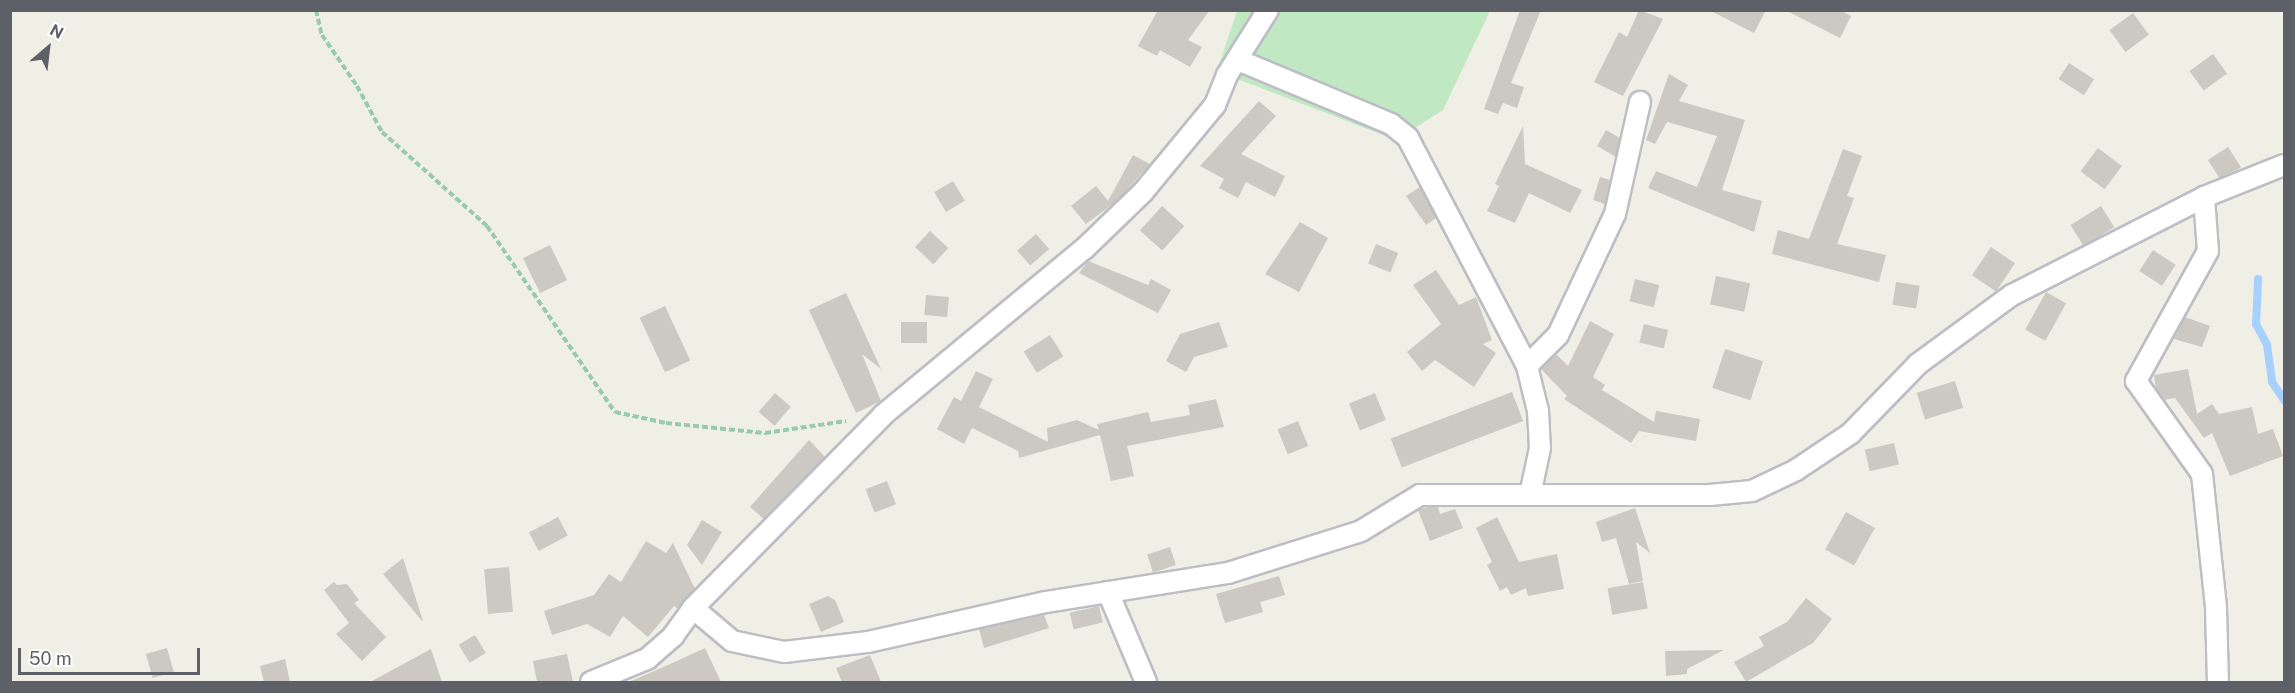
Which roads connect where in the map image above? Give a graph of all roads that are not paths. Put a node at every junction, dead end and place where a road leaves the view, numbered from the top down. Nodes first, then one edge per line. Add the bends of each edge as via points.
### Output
1 (1268, 10) edge
2 (1238, 60) junction
3 (1640, 102) dead end
4 (2284, 165) edge
5 (2204, 196) junction
6 (1527, 366) junction
7 (1530, 495) junction
8 (1108, 592) junction
9 (693, 608) junction
10 (591, 682) edge
11 (1146, 682) edge
12 (2218, 682) edge

1 - 2 street
2 - 6 street via 1391,124 1408,138
2 - 9 street via 1215,105 1143,192 1084,249 883,415
3 - 6 street via 1615,214 1558,335
4 - 5 street
5 - 7 street via 2012,295 1918,364 1850,434 1796,470 1752,491 1710,495
5 - 12 street via 2208,251 2136,381 2202,474 2216,608
6 - 7 street via 1538,411 1540,448
7 - 8 street via 1420,495 1361,531 1228,573
8 - 9 street via 868,642 784,652 732,641
8 - 11 street
9 - 10 street via 673,636 647,659

